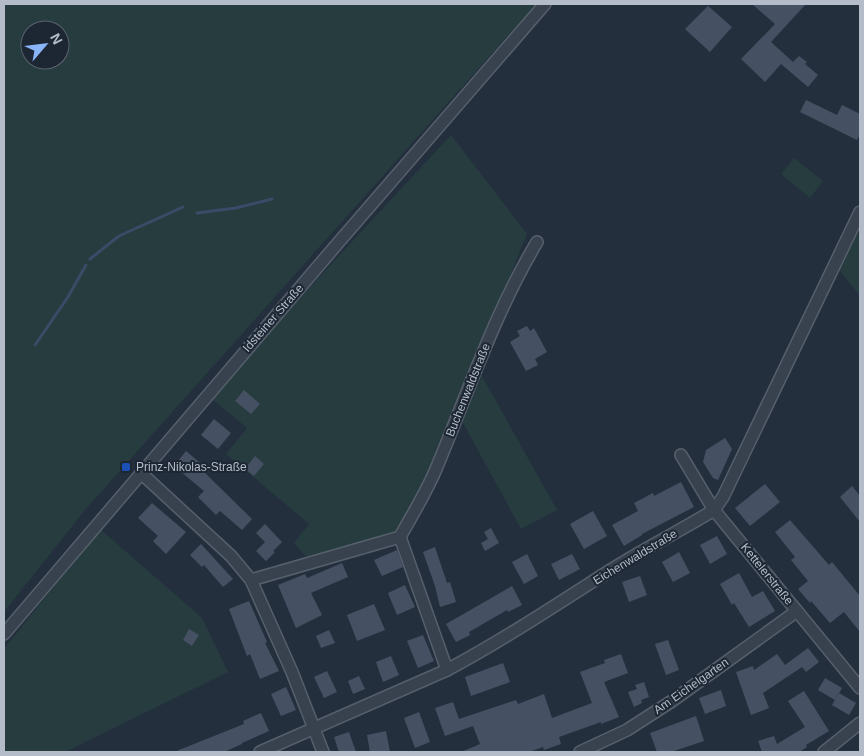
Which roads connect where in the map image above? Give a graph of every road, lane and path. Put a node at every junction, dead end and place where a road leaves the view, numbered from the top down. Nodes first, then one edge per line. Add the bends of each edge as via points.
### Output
1 (545, 4) edge
2 (860, 212) edge
3 (536, 242) dead end
4 (681, 455) dead end
5 (141, 473) junction
6 (714, 510) junction
7 (400, 537) junction
8 (251, 580) junction
9 (797, 611) junction
10 (4, 634) edge
11 (447, 670) junction
12 (860, 688) edge
13 (860, 723) edge
14 (315, 728) junction
15 (260, 752) edge
16 (323, 752) edge
17 (580, 752) edge
18 (824, 752) edge

1 - 5 street, Idsteiner Straße
2 - 6 street, Eichenwaldstraße
3 - 7 street, Buchenwaldstraße via 515,280 435,471
4 - 6 street, Kettelerstraße
5 - 8 street via 231,556
5 - 10 street, Idsteiner Straße
6 - 9 street, Kettelerstraße
6 - 11 street, Eichenwaldstraße
7 - 8 street
7 - 11 street
8 - 14 street
9 - 12 street, Kettelerstraße
9 - 17 street, Am Eichelgarten via 672,701 627,730
11 - 14 street, Eichenwaldstraße
13 - 18 street
14 - 15 street, Eichenwaldstraße
14 - 16 street

